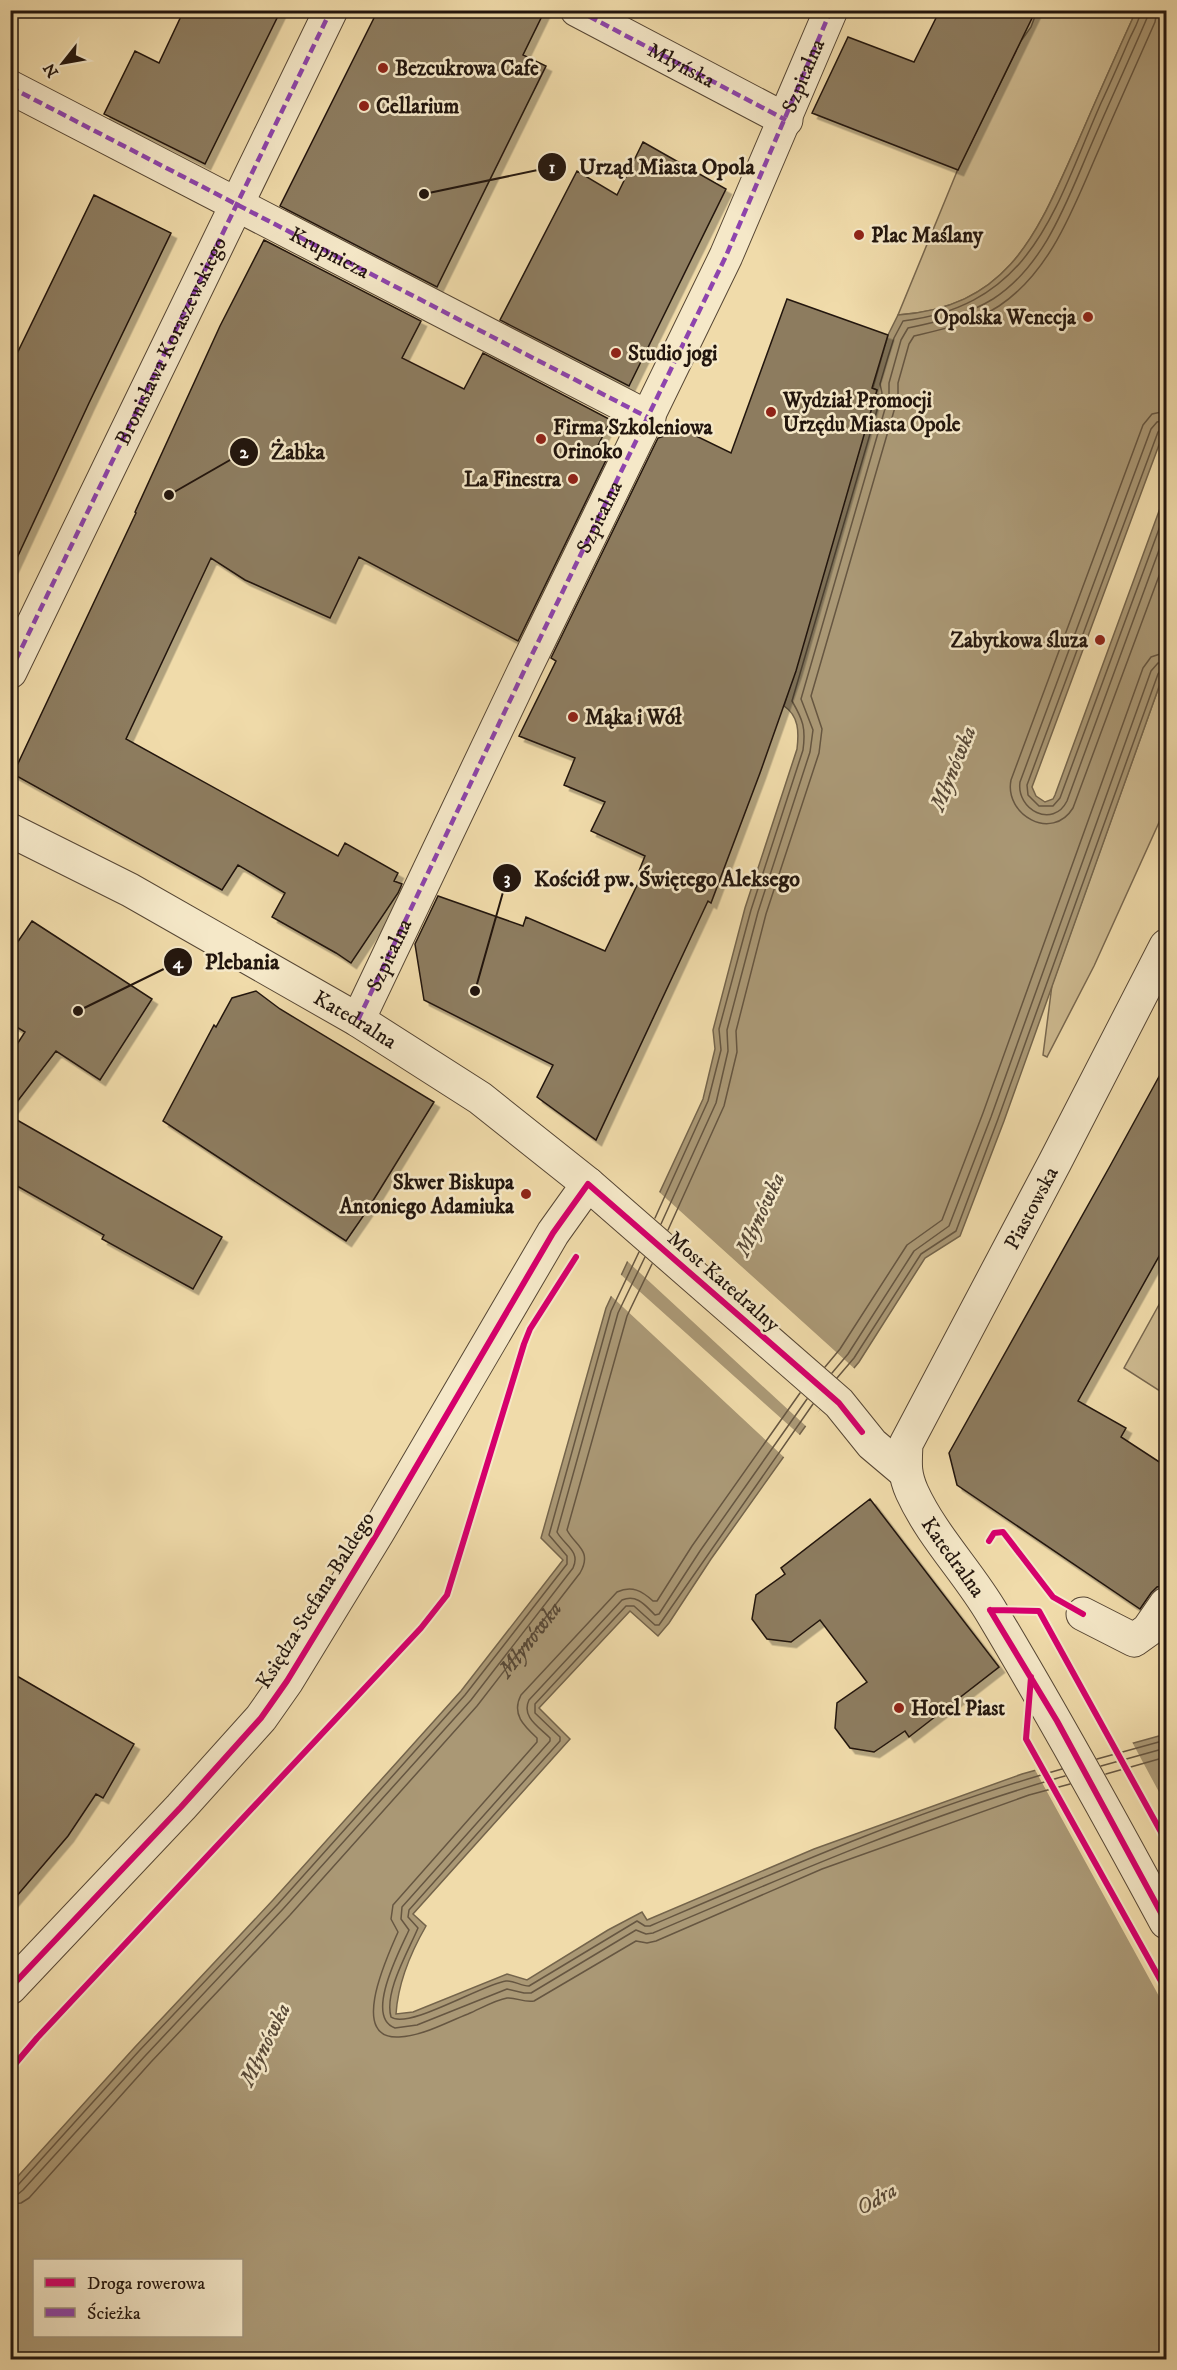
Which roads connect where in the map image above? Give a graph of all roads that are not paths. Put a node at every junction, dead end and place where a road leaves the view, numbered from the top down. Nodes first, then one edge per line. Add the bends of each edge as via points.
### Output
1 (331, 10) edge
2 (578, 10) edge
3 (831, 10) edge
4 (10, 87) edge
5 (786, 120) junction
6 (236, 205) junction
7 (649, 418) junction
8 (10, 672) edge
9 (10, 830) edge
10 (1167, 946) edge
11 (358, 1020) junction
12 (588, 1184) junction
13 (839, 1403) joint
14 (904, 1471) junction
15 (1167, 1604) edge
16 (1083, 1614) dead end
17 (1167, 1922) edge
18 (10, 1988) edge

1 - 6 street, Bronisława Koraszewskiego
2 - 5 street, Młyńska
3 - 5 street, Szpitalna
4 - 6 street, Krupnicza
5 - 7 street, Szpitalna
6 - 7 street, Krupnicza
6 - 8 street, Bronisława Koraszewskiego
7 - 11 street, Szpitalna
9 - 11 street, Katedralna via 130,890
10 - 14 street, Piastowska via 906,1444
11 - 12 street, Katedralna via 480,1098
12 - 13 street, Most Katedralny
12 - 18 street, Księdza Stefana Baldego via 553,1233 378,1532 261,1718
13 - 14 street, Katedralna via 872,1444
14 - 17 street, Katedralna via 931,1524 990,1610 1057,1721
15 - 16 street via 1148,1630 1134,1640

